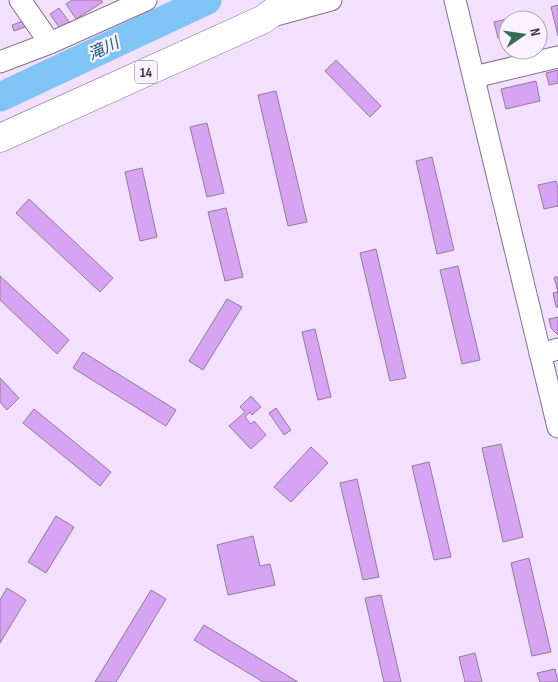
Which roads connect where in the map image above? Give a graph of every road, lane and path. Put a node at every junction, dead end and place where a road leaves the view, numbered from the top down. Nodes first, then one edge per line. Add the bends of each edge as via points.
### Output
1 (20, 0) edge
2 (146, 0) edge
3 (290, 0) edge
4 (331, 0) edge
5 (455, 0) edge
6 (262, 20) junction
7 (50, 43) junction
8 (558, 57) edge
9 (0, 62) edge
10 (474, 77) junction
11 (0, 138) edge
12 (549, 352) edge
13 (558, 428) edge

1 - 7 street
2 - 7 street
3 - 6 main road, 14
4 - 6 street
5 - 10 street
6 - 11 main road, 14
7 - 9 street
8 - 10 street
10 - 12 street
12 - 13 street

